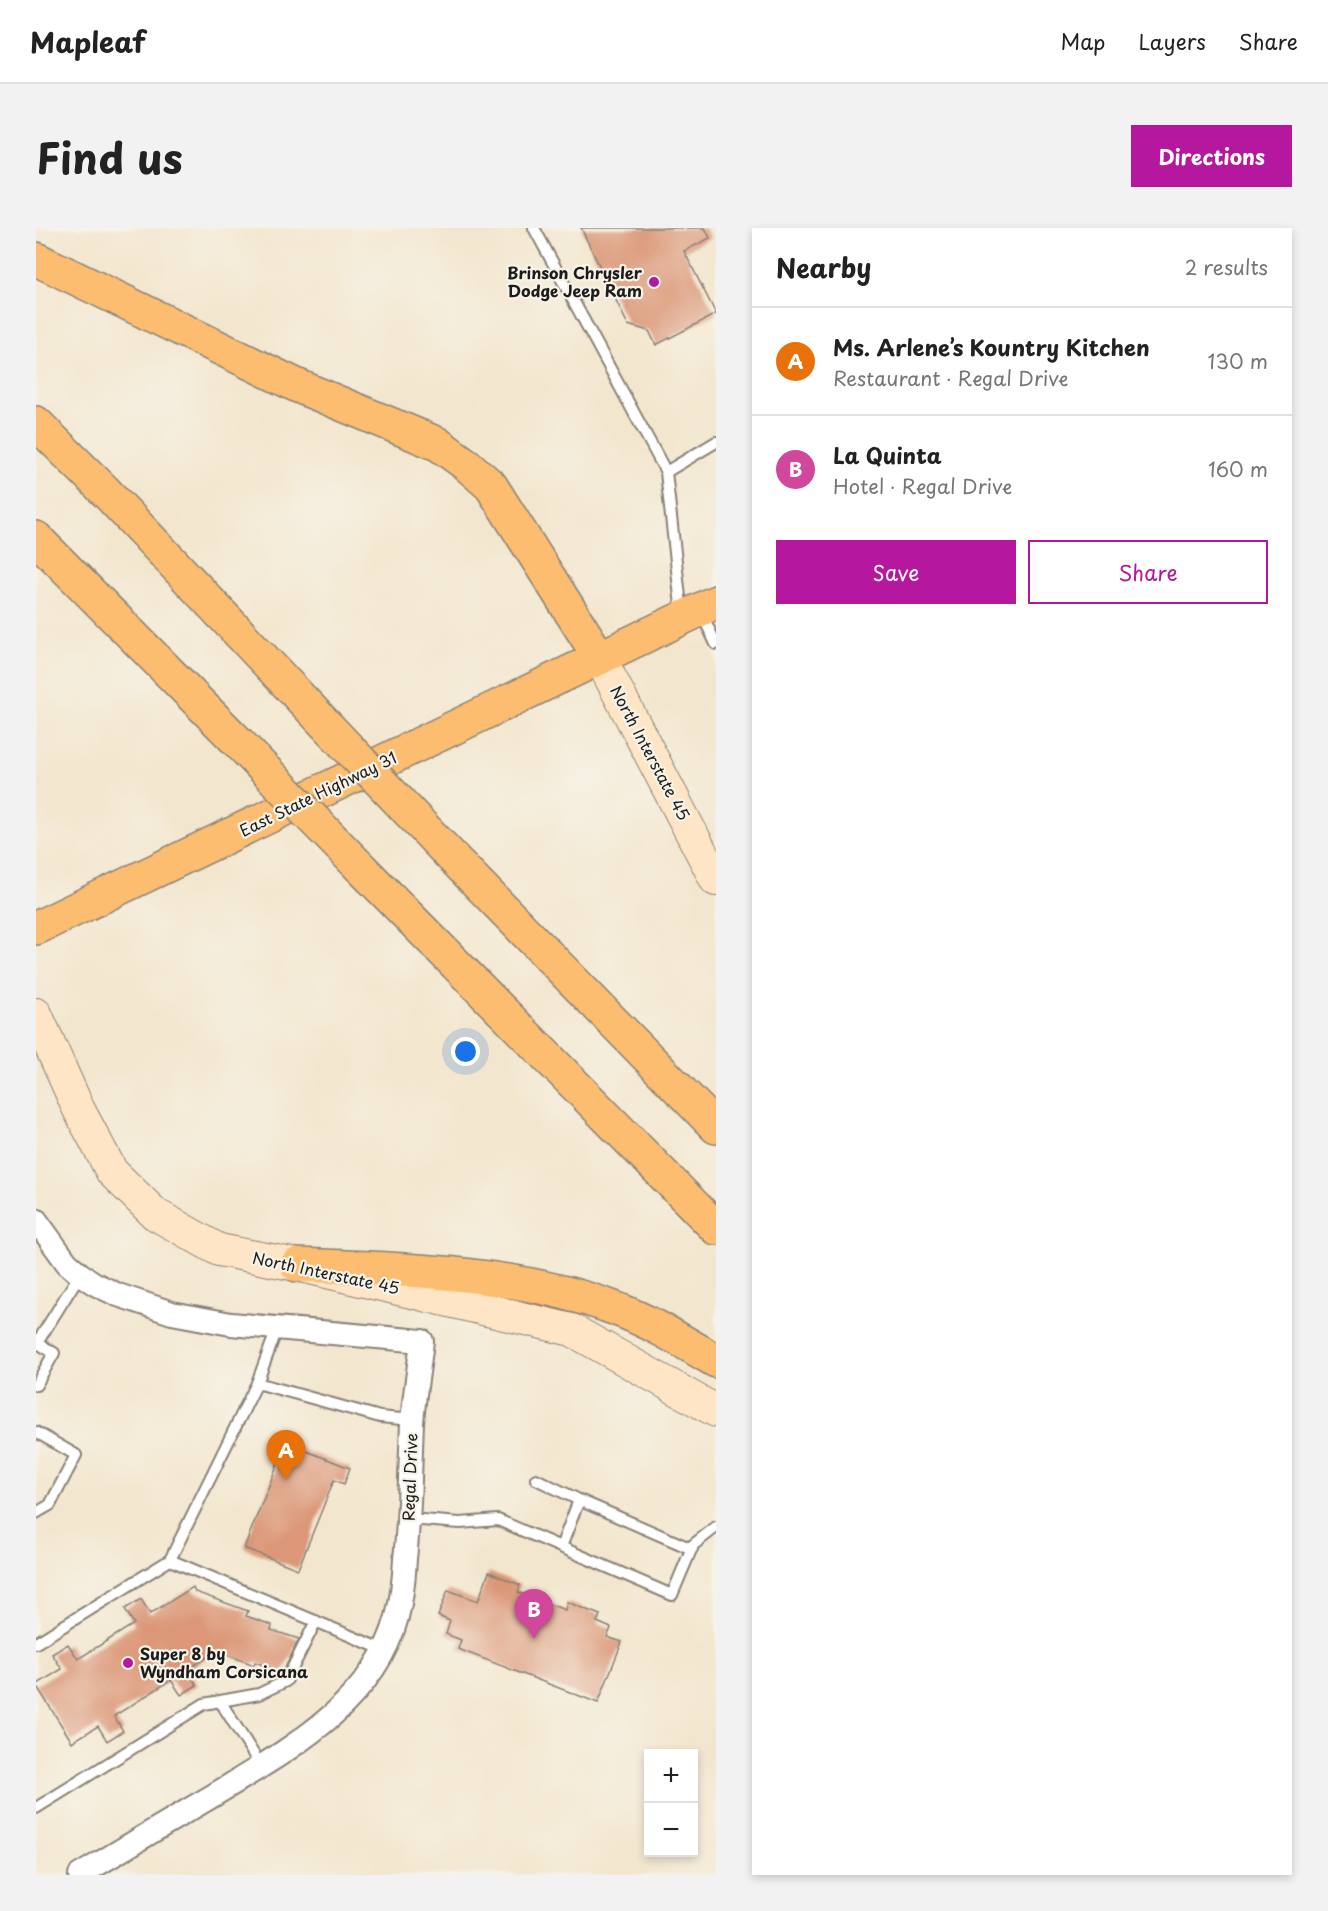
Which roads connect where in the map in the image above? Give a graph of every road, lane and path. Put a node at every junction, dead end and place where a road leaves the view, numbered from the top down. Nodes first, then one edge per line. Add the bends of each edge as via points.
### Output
1 (534, 228) edge
2 (36, 259) edge
3 (36, 423) edge
4 (716, 442) edge
5 (666, 472) junction
6 (36, 538) edge
7 (699, 610) edge
8 (716, 644) edge
9 (600, 658) junction
10 (716, 880) edge
11 (36, 928) edge
12 (36, 1014) edge
13 (716, 1127) edge
14 (36, 1220) edge
15 (716, 1228) edge
16 (297, 1264) junction
17 (80, 1274) junction
18 (277, 1329) junction
19 (36, 1343) edge
20 (716, 1361) edge
21 (257, 1383) junction
22 (36, 1385) edge
23 (716, 1411) edge
24 (412, 1420) junction
25 (36, 1432) edge
26 (536, 1479) dead end
27 (579, 1500) junction
28 (36, 1513) edge
29 (409, 1519) junction
30 (716, 1527) edge
31 (561, 1547) junction
32 (692, 1549) junction
33 (170, 1560) junction
34 (316, 1621) junction
35 (36, 1643) edge
36 (384, 1650) junction
37 (220, 1701) junction
38 (261, 1766) junction
39 (36, 1808) edge
40 (80, 1875) edge

1 - 5 lane
2 - 9 main road via 298,386 438,444 491,486
3 - 13 main road, bridge
4 - 5 lane
5 - 7 lane
6 - 15 main road, bridge
7 - 8 lane
7 - 9 main road, East State Highway 31
9 - 10 main road, North Interstate 45
9 - 11 main road, East State Highway 31
12 - 16 main road, North Interstate 45 via 112,1172 154,1214 219,1250
14 - 17 street, Regal Drive via 67,1263
16 - 20 main road via 493,1278 556,1289 613,1307
16 - 23 main road, North Interstate 45 via 572,1330
17 - 18 street, Regal Drive via 118,1295 172,1313
17 - 19 lane
18 - 21 lane
18 - 24 street, Regal Drive via 422,1341
19 - 22 lane via 54,1353
21 - 24 lane via 380,1417
21 - 33 lane
24 - 29 street, Regal Drive
25 - 28 lane via 76,1455 50,1505
26 - 27 lane
27 - 31 lane
27 - 32 lane
29 - 31 lane via 460,1523 498,1520
29 - 36 street, Regal Drive via 397,1618
30 - 32 lane
31 - 32 lane via 672,1595
33 - 34 lane
33 - 35 lane
34 - 36 lane
34 - 37 lane via 286,1681 260,1694
36 - 38 street, Regal Drive via 357,1691 331,1718
37 - 38 lane
37 - 39 lane via 204,1704
38 - 40 street, Regal Drive

